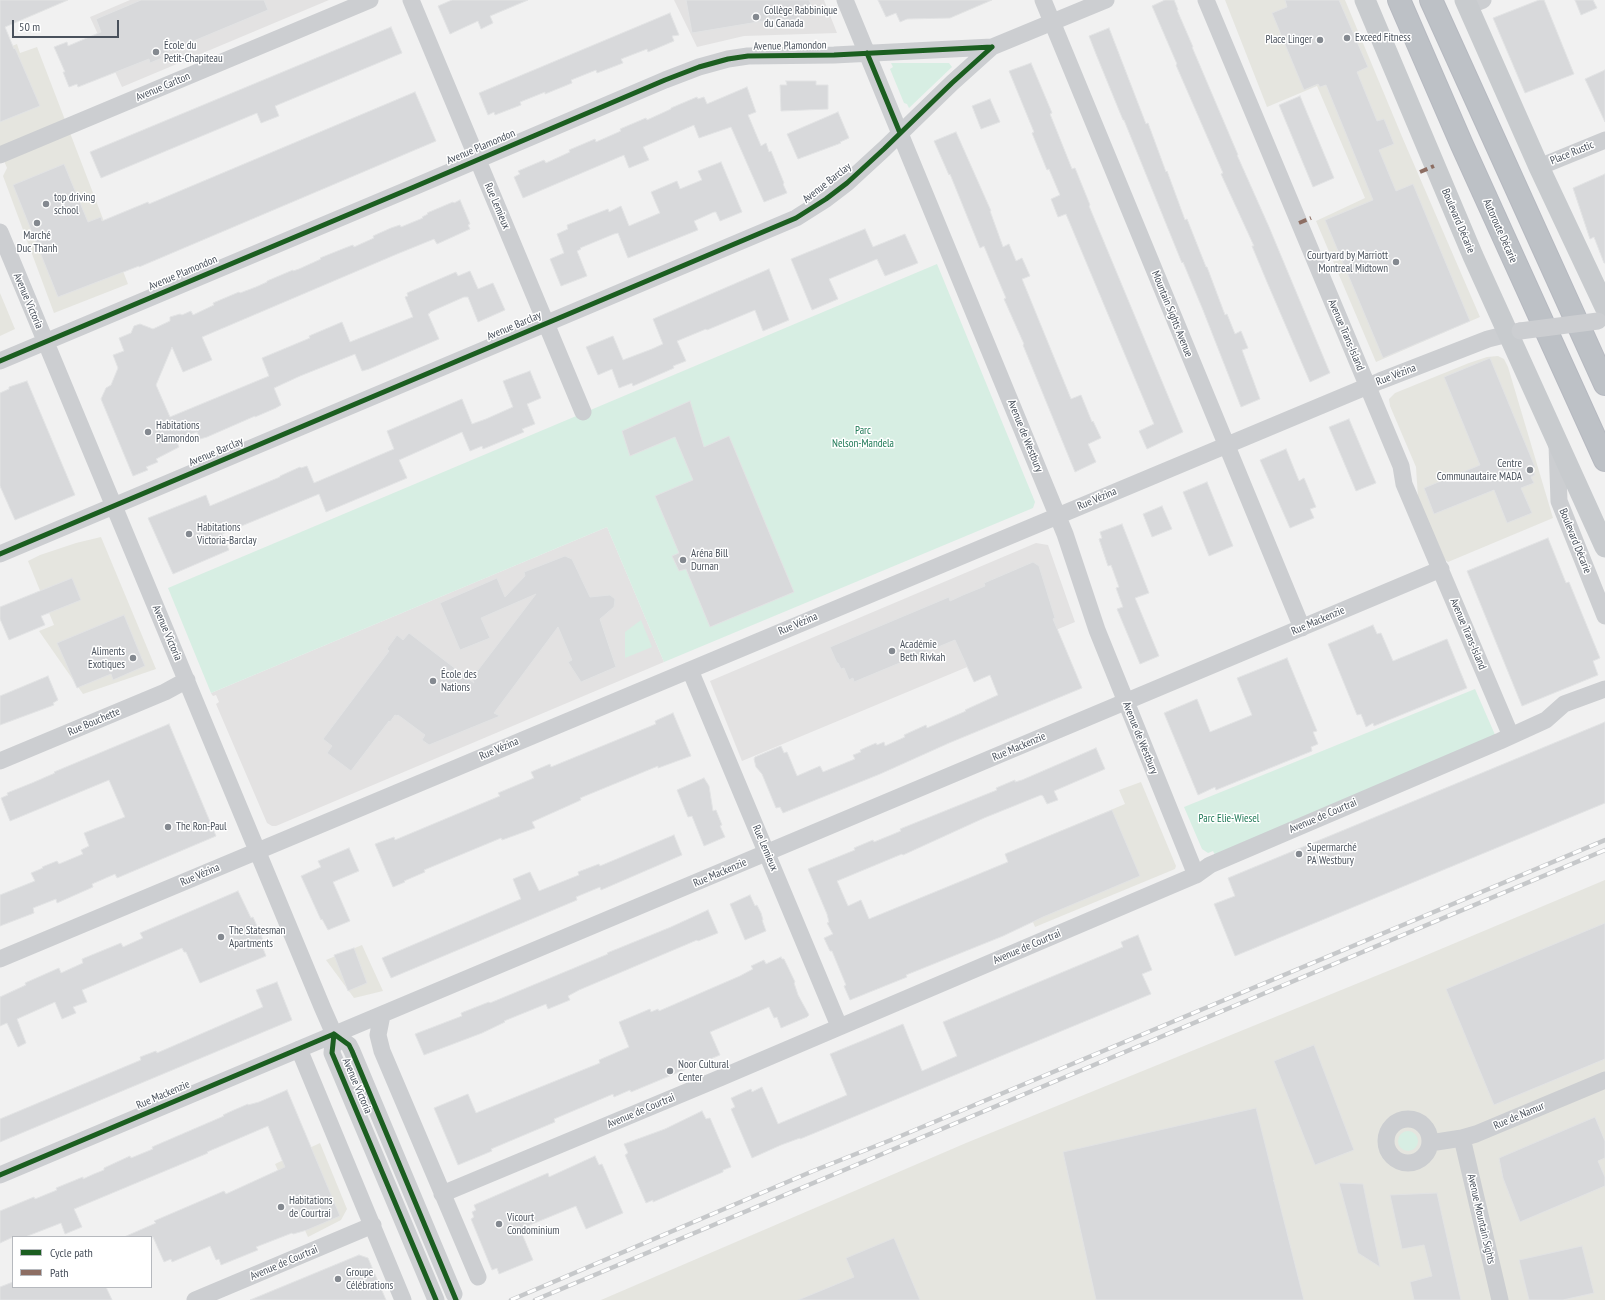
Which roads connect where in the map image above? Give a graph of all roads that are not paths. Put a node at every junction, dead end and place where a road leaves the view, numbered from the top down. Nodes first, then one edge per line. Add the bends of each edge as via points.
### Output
1 (370, 0) edge
2 (411, 0) edge
3 (845, 0) edge
4 (1043, 0) edge
5 (1106, 0) edge
6 (1206, 0) edge
7 (1365, 0) edge
8 (1399, 0) edge
9 (1431, 0) edge
10 (1472, 2) edge
11 (1052, 22) junction
12 (992, 47) junction
13 (867, 53) junction
14 (900, 133) junction
15 (1605, 140) edge
16 (0, 155) edge
17 (478, 160) junction
18 (1538, 167) junction
19 (0, 232) edge
20 (1603, 316) edge
21 (547, 324) junction
22 (1514, 332) junction
23 (45, 342) junction
24 (0, 361) edge
25 (1605, 384) edge
26 (1368, 386) junction
27 (583, 412) dead end
28 (1556, 439) junction
29 (1226, 445) junction
30 (1605, 460) edge
31 (114, 506) junction
32 (1057, 516) junction
33 (1605, 547) edge
34 (0, 554) edge
35 (1440, 569) junction
36 (1605, 616) edge
37 (1302, 628) junction
38 (690, 670) junction
39 (187, 680) junction
40 (1605, 689) edge
41 (1126, 702) junction
42 (1511, 736) junction
43 (0, 761) edge
44 (258, 851) junction
45 (767, 853) junction
46 (1196, 875) junction
47 (0, 959) edge
48 (382, 1015) junction
49 (839, 1026) junction
50 (334, 1034) junction
51 (299, 1049) junction
52 (1605, 1080) edge
53 (1462, 1138) junction
54 (1430, 1143) dead end
55 (0, 1175) edge
56 (442, 1194) junction
57 (372, 1225) junction
58 (478, 1277) dead end
59 (454, 1294) dead end
60 (195, 1300) edge
61 (403, 1300) edge
62 (436, 1300) edge
63 (1500, 1300) edge

1 - 16 street, Avenue Carlton
2 - 17 street, Rue Lemieux
3 - 13 street, Avenue de Westbury
4 - 11 street, Mountain Sights Avenue
5 - 11 street, Avenue Plamondon
6 - 26 street, Avenue Trans-Island
7 - 22 main road, Boulevard Décarie via 1434,166
8 - 30 highway, Autoroute Décarie
9 - 25 highway
10 - 18 main road
11 - 12 street, Avenue Plamondon
11 - 29 street, Mountain Sights Avenue
12 - 13 street, Avenue Plamondon
12 - 14 street, Avenue Barclay
13 - 14 street, Avenue de Westbury
13 - 17 street, Avenue Plamondon via 748,56 708,64
14 - 21 street, Avenue Barclay via 836,192 796,218
14 - 32 street, Avenue de Westbury
15 - 18 street, Place Rustic
17 - 21 street, Rue Lemieux
17 - 23 street, Avenue Plamondon
18 - 20 main road
19 - 23 street, Avenue Victoria
20 - 22 street, Rue Vézina, bridge
21 - 27 street, Rue Lemieux
21 - 31 street, Avenue Barclay
22 - 26 street, Rue Vézina via 1488,339
22 - 28 main road, Boulevard Décarie
23 - 24 street, Avenue Plamondon
23 - 31 street, Avenue Victoria
26 - 29 street, Rue Vézina
26 - 35 street, Avenue Trans-Island via 1401,466 1404,484
28 - 33 main road, Boulevard Décarie
28 - 36 street, Boulevard Décarie via 1559,501
29 - 32 street, Rue Vézina
29 - 37 street, Mountain Sights Avenue
31 - 34 street, Avenue Barclay
31 - 39 street, Avenue Victoria
32 - 38 street, Rue Vézina
32 - 41 street, Avenue de Westbury
35 - 37 street, Rue Mackenzie
35 - 42 street, Avenue Trans-Island
37 - 41 street, Rue Mackenzie
38 - 44 street, Rue Vézina
38 - 45 street, Rue Lemieux
39 - 43 street, Rue Bouchette via 165,692
39 - 44 street, Avenue Victoria
40 - 42 street, Avenue de Courtrai via 1564,704 1546,720
41 - 45 street, Rue Mackenzie
41 - 46 street, Avenue de Westbury
42 - 46 street, Avenue de Courtrai via 1210,865
44 - 47 street, Rue Vézina
44 - 50 street, Avenue Victoria
45 - 48 street, Rue Mackenzie
45 - 49 street, Rue Lemieux
46 - 49 street, Avenue de Courtrai
48 - 50 street, Rue Mackenzie
48 - 56 street via 378,1035 382,1051
49 - 56 street, Avenue de Courtrai
50 - 51 street, Rue Mackenzie
50 - 59 street, Avenue Victoria via 352,1051
50 - 62 street, Avenue Victoria via 332,1053
51 - 55 street, Rue Mackenzie
51 - 57 street
52 - 53 street, Rue de Namur
53 - 54 street, Rue de Namur
53 - 63 street, Avenue Mountain Sights
56 - 58 street
57 - 60 street, Avenue de Courtrai
57 - 61 street

